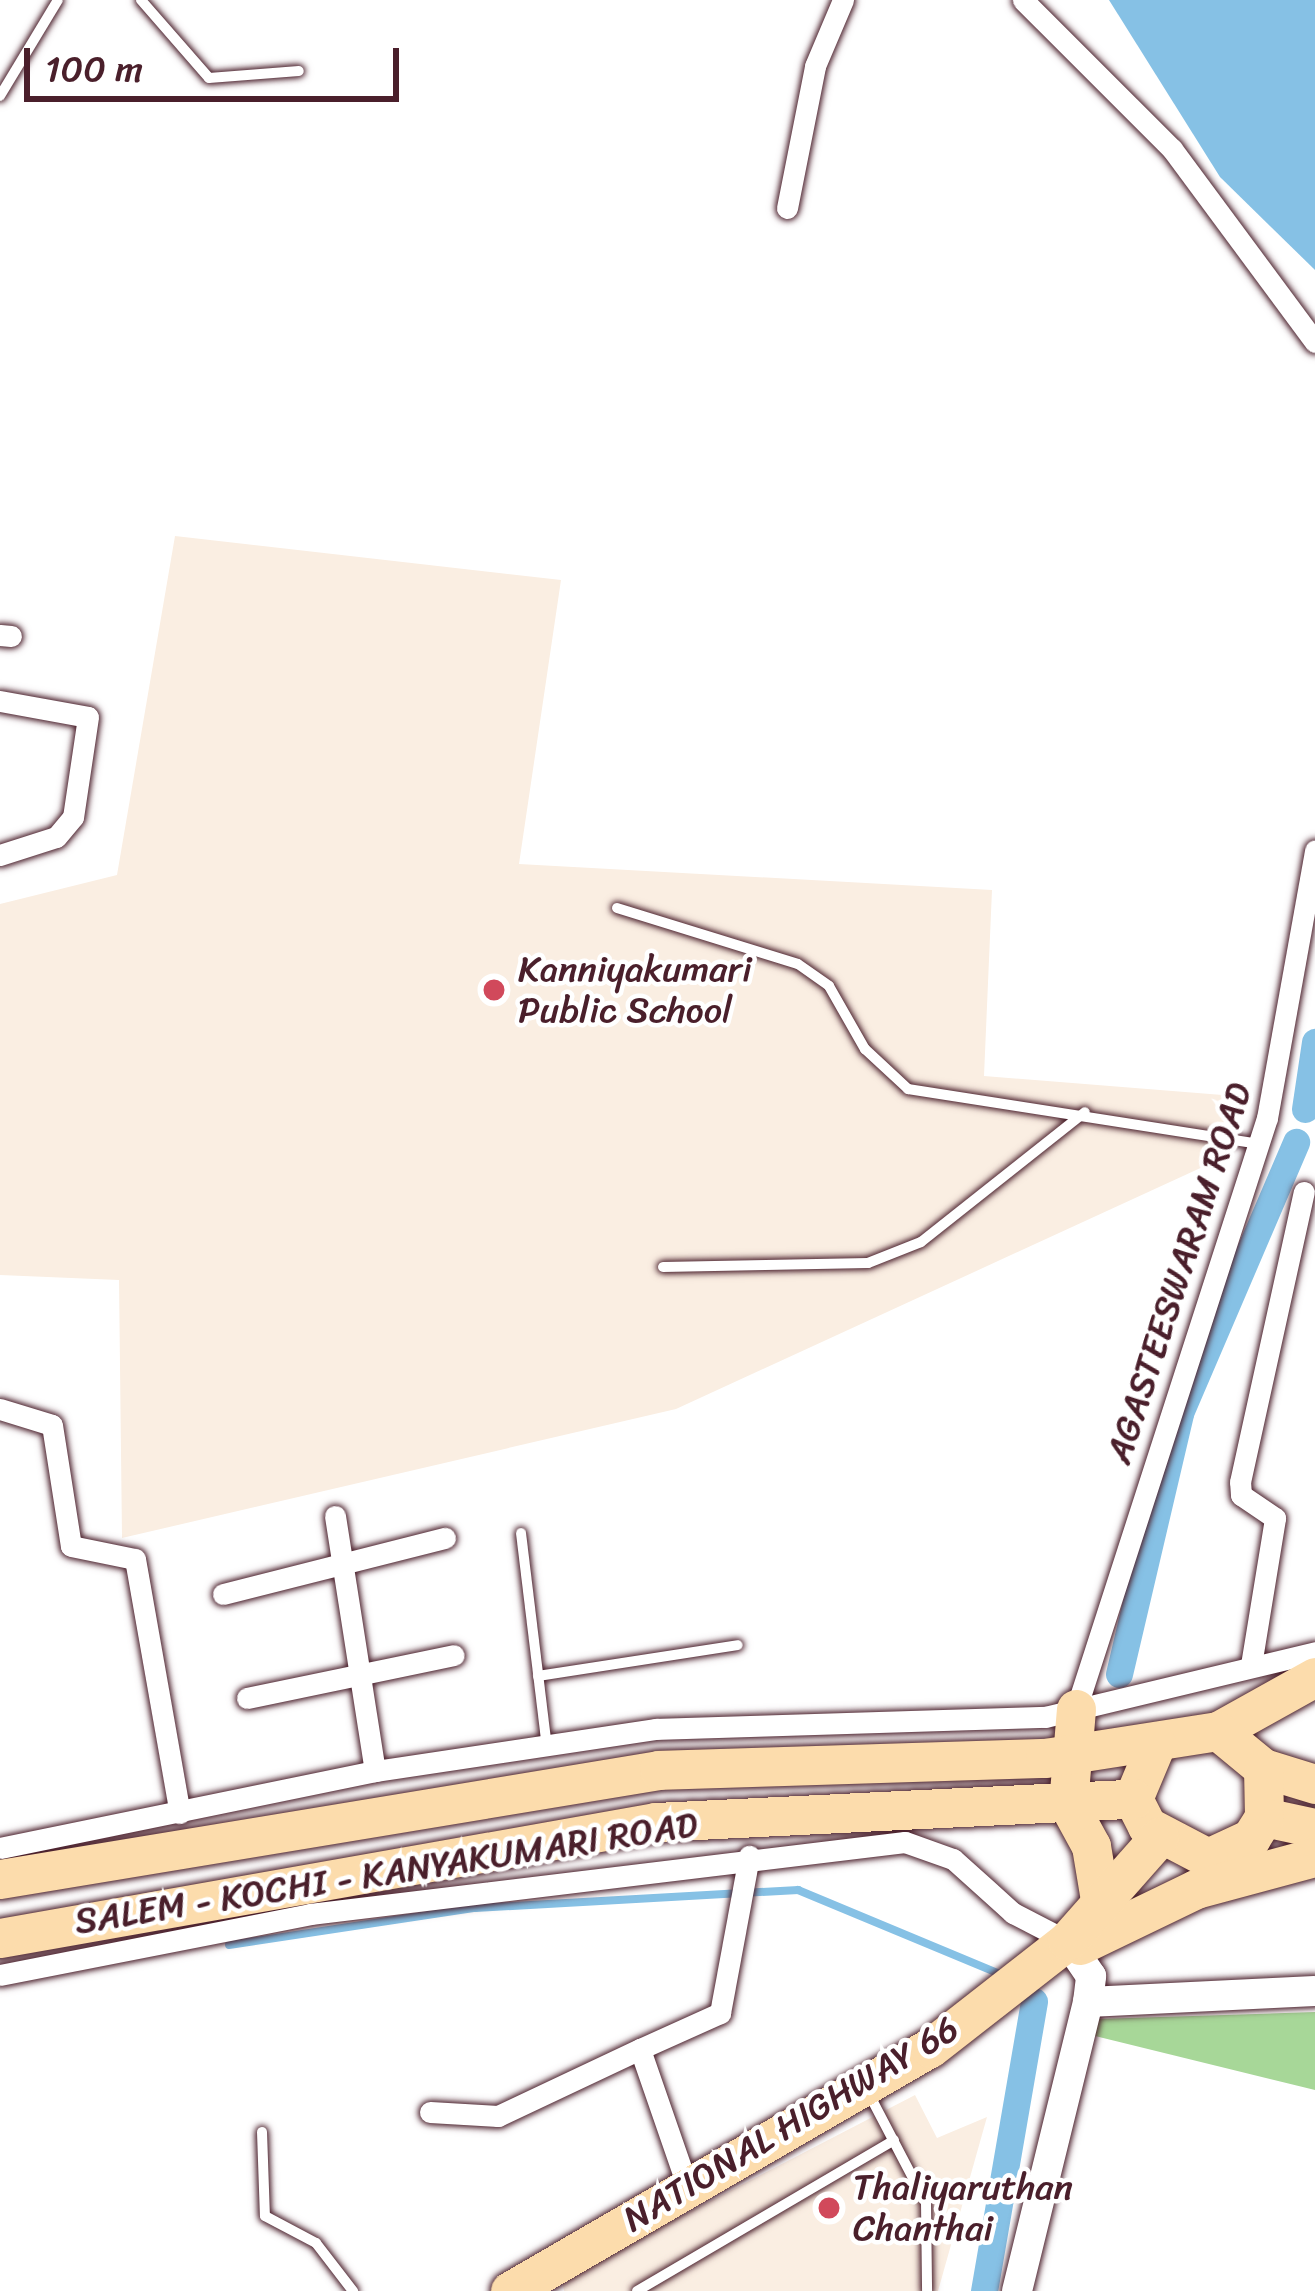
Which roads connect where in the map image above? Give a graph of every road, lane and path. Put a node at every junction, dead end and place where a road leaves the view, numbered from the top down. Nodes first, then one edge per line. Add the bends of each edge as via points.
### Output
1 (58, 0) edge
2 (141, 0) edge
3 (842, 0) edge
4 (1034, 4) edge
5 (298, 71) dead end
6 (0, 96) edge
7 (787, 208) dead end
8 (1315, 342) edge
9 (0, 701) edge
10 (1315, 850) edge
11 (0, 855) edge
12 (616, 908) dead end
13 (1085, 1112) junction
14 (1258, 1144) junction
15 (1304, 1192) dead end
16 (663, 1267) dead end
17 (0, 1408) edge
18 (335, 1516) dead end
19 (521, 1533) dead end
20 (445, 1538) dead end
21 (346, 1565) junction
22 (223, 1594) dead end
23 (738, 1646) dead end
24 (1315, 1652) edge
25 (454, 1654) dead end
26 (1251, 1665) junction
27 (363, 1675) junction
28 (538, 1676) junction
29 (1315, 1677) edge
30 (247, 1698) dead end
31 (1076, 1709) junction
32 (1217, 1731) junction
33 (1156, 1744) junction
34 (547, 1747) junction
35 (1066, 1755) junction
36 (1263, 1768) junction
37 (375, 1772) junction
38 (1315, 1784) edge
39 (1133, 1799) junction
40 (1067, 1804) junction
41 (180, 1813) junction
42 (1264, 1816) junction
43 (1315, 1828) edge
44 (1159, 1837) junction
45 (0, 1848) edge
46 (749, 1856) junction
47 (1315, 1857) edge
48 (0, 1879) edge
49 (1101, 1906) junction
50 (0, 1938) edge
51 (1070, 1946) junction
52 (0, 1975) edge
53 (1315, 1991) edge
54 (1088, 2002) junction
55 (640, 2049) junction
56 (865, 2086) junction
57 (430, 2112) dead end
58 (262, 2132) dead end
59 (894, 2140) junction
60 (688, 2188) junction
61 (352, 2291) edge
62 (511, 2291) edge
63 (637, 2291) edge
64 (927, 2291) edge
65 (1017, 2291) edge

1 - 6 lane
2 - 5 lane via 209,78
3 - 7 street via 815,66
4 - 8 street via 1172,149
9 - 11 street via 88,717 73,817 56,837
10 - 14 street, AGASTEESWARAM ROAD
12 - 13 lane via 798,964 829,986 865,1049 908,1089
13 - 14 lane
13 - 16 lane via 921,1242 868,1263
14 - 31 street, AGASTEESWARAM ROAD
15 - 26 street via 1240,1482 1275,1518
17 - 41 street via 52,1425 71,1546 135,1559
18 - 21 street
19 - 28 lane
20 - 21 street
21 - 22 street
21 - 27 street
23 - 28 lane
24 - 26 street
25 - 27 street
26 - 31 street
27 - 30 street
27 - 37 street
28 - 34 lane
29 - 32 highway
31 - 34 street via 656,1730
31 - 35 highway
32 - 33 highway
32 - 36 highway
33 - 35 highway, SALEM - KOCHI - KANYAKUMARI ROAD
33 - 39 highway
34 - 37 street
35 - 40 highway
35 - 48 highway, SALEM - KOCHI - KANYAKUMARI ROAD via 659,1770
36 - 38 highway
36 - 42 highway
37 - 41 street
39 - 40 highway, SALEM - KOCHI - KANYAKUMARI ROAD
39 - 44 highway
40 - 49 highway via 1090,1846
40 - 50 highway, SALEM - KOCHI - KANYAKUMARI ROAD via 656,1822
41 - 45 street
42 - 43 highway
42 - 44 highway via 1251,1838 1208,1858
44 - 49 highway, NATIONAL HIGHWAY 66
46 - 51 street via 905,1842 952,1858 1012,1913
46 - 52 street via 310,1914
46 - 55 street via 720,2013
47 - 51 highway via 1196,1889
49 - 51 highway, NATIONAL HIGHWAY 66
51 - 54 street via 1091,1976
51 - 56 highway, NATIONAL HIGHWAY 66
53 - 54 street
54 - 65 street
55 - 57 street via 498,2116
55 - 60 street
56 - 59 lane
56 - 60 highway, NATIONAL HIGHWAY 66
58 - 61 lane via 265,2216 316,2243
59 - 63 lane
59 - 64 lane via 926,2203
60 - 62 highway, NATIONAL HIGHWAY 66

